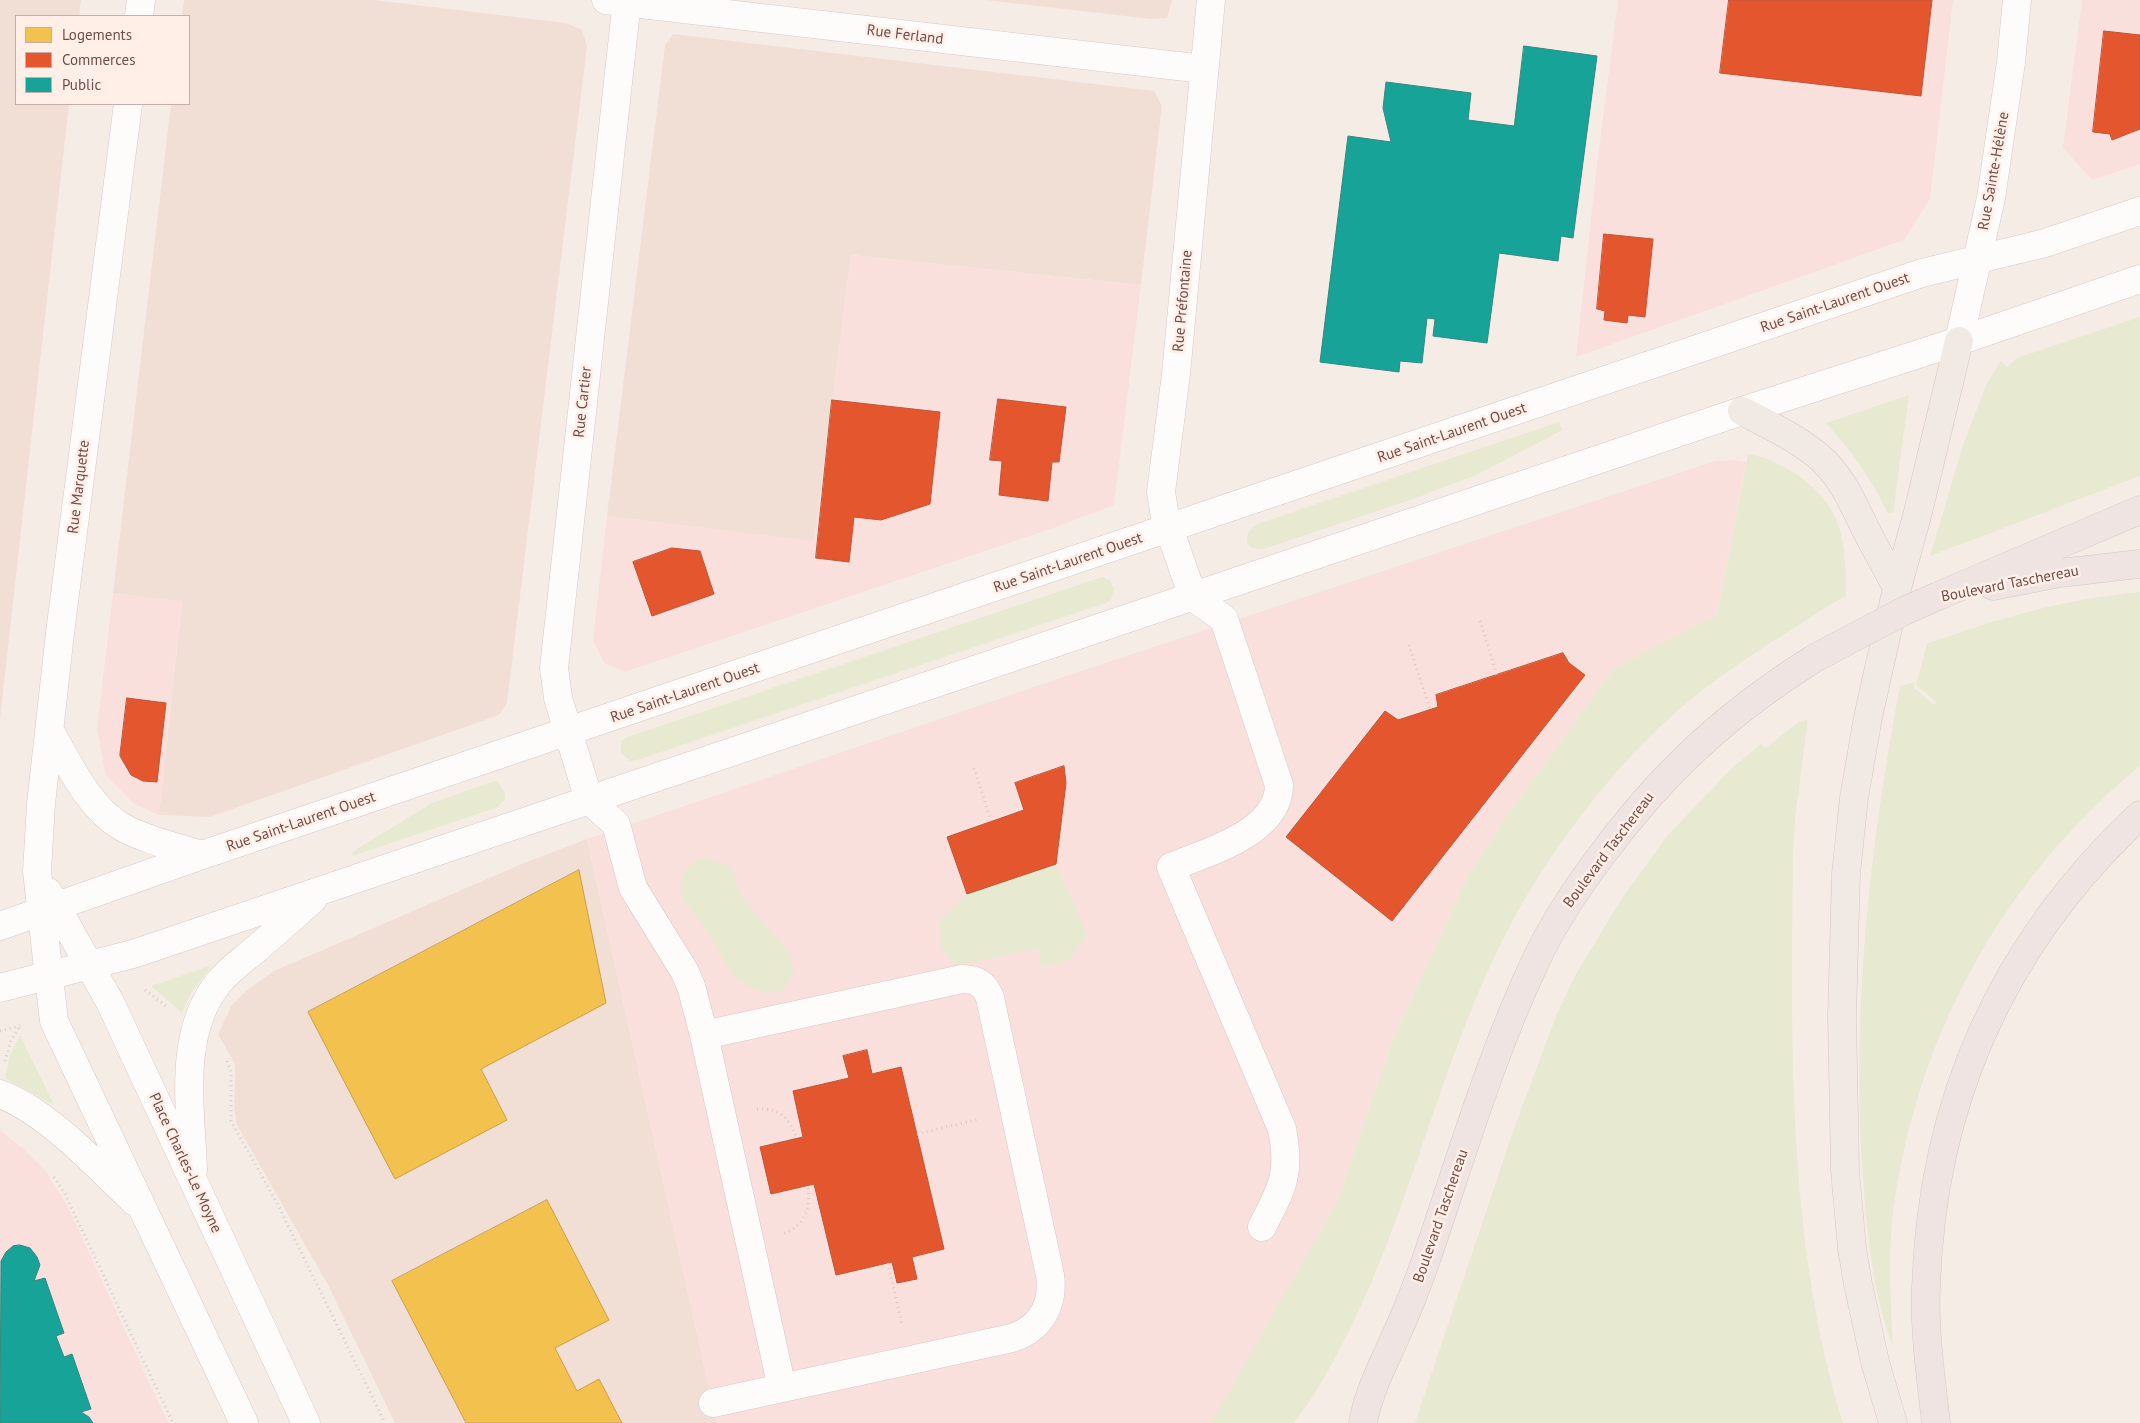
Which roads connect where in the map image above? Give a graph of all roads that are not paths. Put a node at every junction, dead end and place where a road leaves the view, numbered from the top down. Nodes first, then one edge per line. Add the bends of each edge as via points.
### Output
1 (141, 0) edge
2 (1211, 0) edge
3 (2017, 0) edge
4 (620, 1) edge
5 (139, 15) edge
6 (1204, 69) junction
7 (128, 105) edge
8 (2140, 211) edge
9 (1978, 260) junction
10 (2140, 279) edge
11 (1958, 341) junction
12 (1742, 411) junction
13 (2140, 510) edge
14 (1169, 529) junction
15 (2140, 564) edge
16 (1897, 588) junction
17 (1938, 596) junction
18 (1193, 597) junction
19 (50, 731) junction
20 (568, 732) junction
21 (589, 800) junction
22 (2140, 815) edge
23 (202, 855) junction
24 (324, 890) junction
25 (49, 909) junction
26 (0, 926) edge
27 (90, 966) junction
28 (50, 975) junction
29 (0, 988) edge
30 (704, 1035) junction
31 (1, 1081) edge
32 (193, 1181) junction
33 (144, 1211) junction
34 (1262, 1227) dead end
35 (782, 1388) junction
36 (713, 1403) dead end
37 (1365, 1413) edge
38 (244, 1423) edge
39 (306, 1423) edge
40 (1344, 1423) edge
41 (1893, 1423) edge
42 (1936, 1423) edge

1 - 5 street
2 - 6 street, Rue Préfontaine
3 - 9 street, Rue Sainte-Hélène via 1996,163
4 - 6 street, Rue Ferland
4 - 20 street, Rue Cartier via 554,668 558,698
6 - 14 street, Rue Préfontaine via 1176,374 1161,492
7 - 19 street, Rue Marquette
8 - 9 street, Rue Saint-Laurent Ouest via 2045,243
9 - 11 street, Rue Sainte-Hélène
9 - 14 street, Rue Saint-Laurent Ouest via 1922,273
10 - 11 street
11 - 12 street
11 - 16 main road
12 - 16 main road via 1786,434 1817,455 1833,472 1855,503
12 - 18 street
13 - 17 highway
14 - 18 street, Rue Préfontaine
14 - 20 street, Rue Saint-Laurent Ouest
15 - 17 highway, Boulevard Taschereau via 2060,573
16 - 41 main road via 1868,717 1854,798 1846,874 1842,1016 1843,1135 1852,1250 1874,1362
17 - 37 highway, Boulevard Taschereau, bridge via 1815,658 1756,697 1678,764 1630,818 1585,877 1537,958 1507,1027 1426,1260
18 - 21 street
18 - 34 street via 1224,619 1280,785 1272,811 1260,825 1171,867 1282,1128 1287,1162 1285,1172
19 - 23 street via 82,786 108,817 122,827
19 - 25 street, Rue Marquette via 37,871
20 - 21 street, Rue Cartier
20 - 23 street, Rue Saint-Laurent Ouest
21 - 24 street
21 - 30 street via 616,824 633,888 685,972
22 - 42 highway via 2100,853 2064,895 2023,956 1989,1017 1955,1101 1934,1197 1926,1287 1926,1327
23 - 25 street, Rue Saint-Laurent Ouest
24 - 27 street
24 - 32 street via 225,976 200,1015 193,1038 190,1067
25 - 26 street, Rue Saint-Laurent Ouest
25 - 27 street, Place Charles-Le Moyne
25 - 28 street
27 - 28 street
27 - 32 street, Place Charles-Le Moyne
28 - 29 street
28 - 33 street via 54,1021
30 - 35 street
30 - 35 street via 969,979 988,991 1001,1046 1050,1275 1051,1297 1044,1315 1030,1330 1012,1338
31 - 33 street via 14,1099 48,1123
32 - 39 street, Place Charles-Le Moyne
33 - 38 street
35 - 36 street
37 - 40 highway

